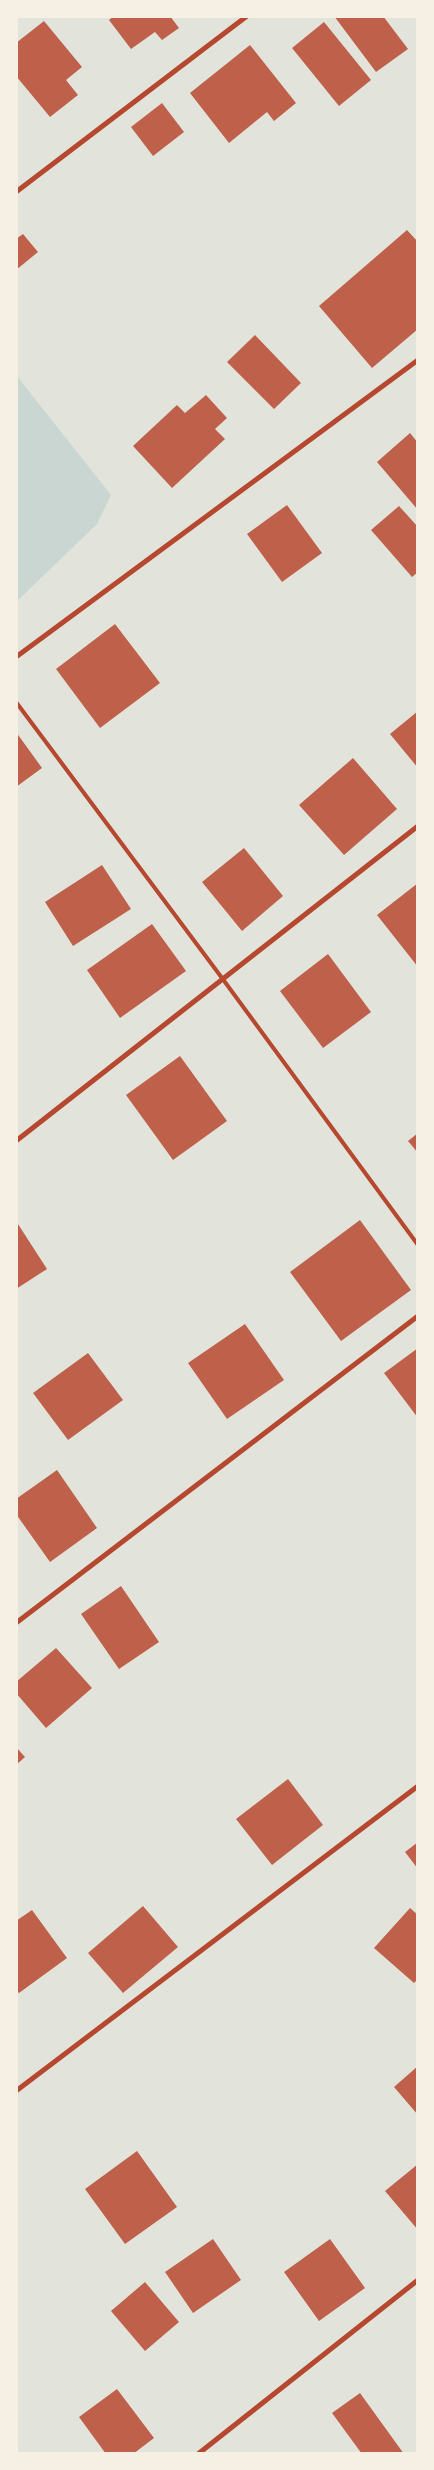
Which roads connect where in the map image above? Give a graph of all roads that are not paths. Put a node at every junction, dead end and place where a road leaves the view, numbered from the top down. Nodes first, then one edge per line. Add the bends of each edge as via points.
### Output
1 (247, 16) edge
2 (16, 192) edge
3 (418, 360) edge
4 (16, 657) edge
5 (16, 702) edge
6 (418, 826) edge
7 (222, 978) junction
8 (16, 1140) edge
9 (418, 1245) edge
10 (418, 1316) edge
11 (16, 1622) edge
12 (418, 1786) edge
13 (16, 2091) edge
14 (418, 2280) edge
15 (198, 2454) edge

1 - 2 street
3 - 4 street
5 - 7 lane
6 - 7 street
7 - 8 street
7 - 9 lane
10 - 11 street
12 - 13 street
14 - 15 street

